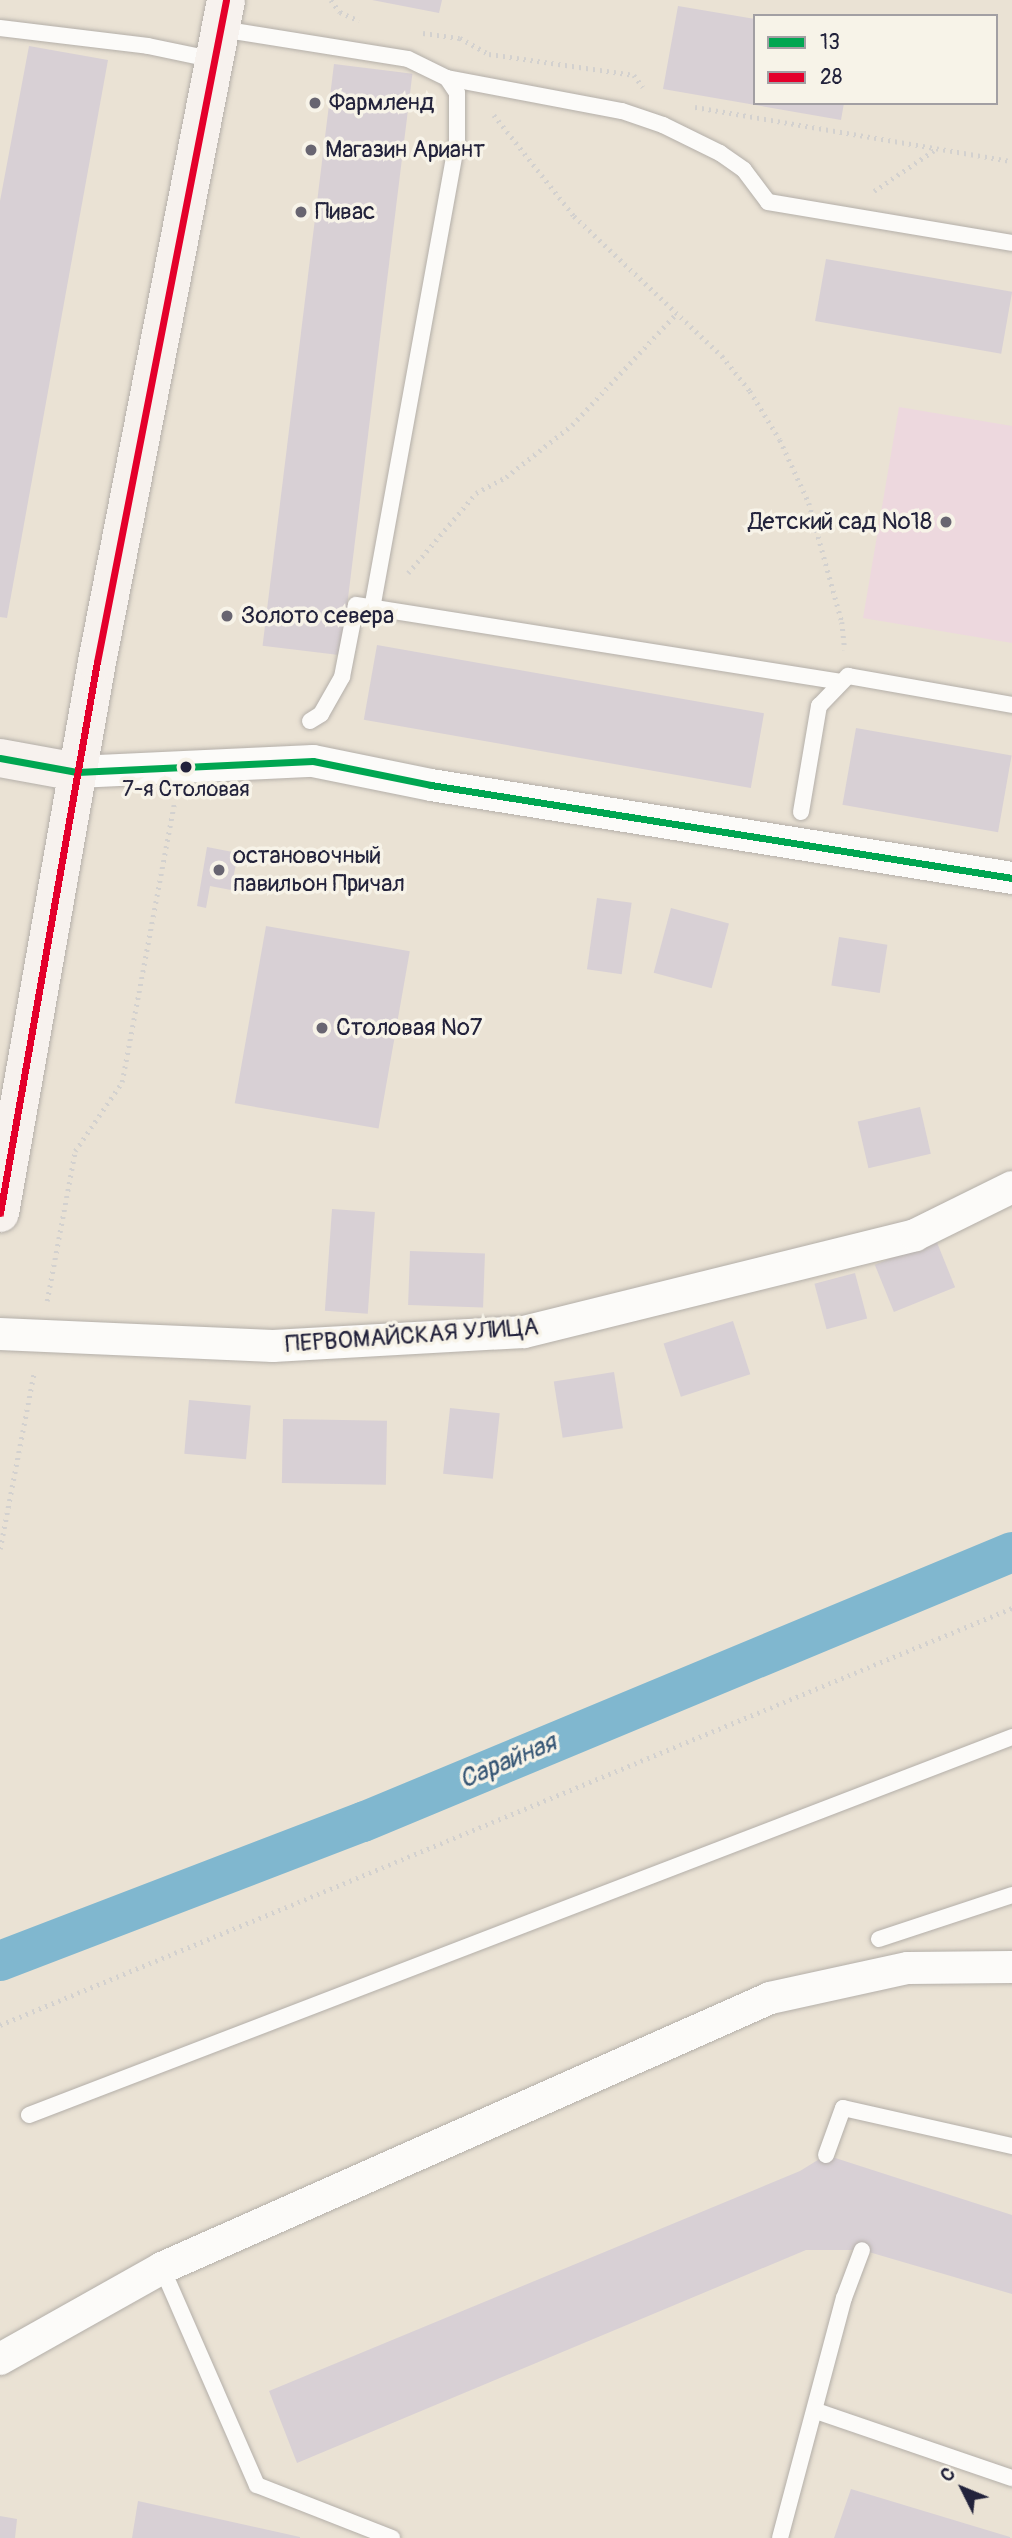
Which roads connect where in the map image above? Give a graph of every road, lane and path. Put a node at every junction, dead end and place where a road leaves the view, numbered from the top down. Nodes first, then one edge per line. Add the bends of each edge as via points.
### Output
1 (331, 0) edge
2 (372, 27) dead end
3 (0, 28) edge
4 (221, 30) edge
5 (410, 31) dead end
6 (447, 78) junction
7 (645, 91) dead end
8 (680, 105) dead end
9 (936, 148) junction
10 (1012, 161) edge
11 (839, 214) junction
12 (1012, 243) edge
13 (676, 314) junction
14 (372, 608) junction
15 (844, 679) junction
16 (1012, 705) edge
17 (310, 721) dead end
18 (0, 758) edge
19 (179, 770) junction
20 (78, 772) junction
21 (801, 811) dead end
22 (1012, 878) edge
23 (6, 1149) edge
24 (1012, 1187) edge
25 (0, 1213) edge
26 (0, 1334) edge
27 (40, 1339) junction
28 (0, 1549) edge
29 (1012, 1608) edge
30 (1012, 1737) edge
31 (1012, 1895) edge
32 (879, 1939) dead end
33 (1012, 1967) edge
34 (0, 2025) edge
35 (29, 2115) dead end
36 (1012, 2146) edge
37 (826, 2155) dead end
38 (862, 2250) dead end
39 (162, 2268) junction
40 (0, 2359) edge
41 (816, 2411) junction
42 (1012, 2478) edge
43 (392, 2538) edge
44 (780, 2538) edge

1 - 2 path via 340,12
3 - 4 lane via 148,46
4 - 6 lane via 408,60
4 - 20 main road
5 - 7 path via 460,38 489,54 634,75
6 - 11 lane via 622,111 720,153 744,170 768,202
6 - 13 path via 485,104 574,216
6 - 14 lane via 457,93 457,141
8 - 9 path
9 - 10 path
9 - 11 path
11 - 12 lane
13 - 14 path via 572,425 506,477 477,493 430,550
13 - 15 path via 722,356 780,440 809,503 842,622
14 - 15 lane
14 - 17 lane via 356,605 342,677 321,714
15 - 16 lane
15 - 21 lane via 819,706
18 - 20 main road
19 - 20 street
19 - 22 street via 313,761 431,785
19 - 27 path via 122,1082 75,1151
20 - 23 main road
23 - 25 main road
24 - 27 street, ПЕРВОМАЙСКАЯ УЛИЦА via 915,1235 524,1332 273,1346
26 - 27 street, ПЕРВОМАЙСКАЯ УЛИЦА
27 - 28 path
29 - 34 path
30 - 35 lane
31 - 32 lane
33 - 39 street via 908,1968 770,1998
36 - 37 lane via 843,2108
38 - 41 lane via 844,2298
39 - 40 street
39 - 43 lane via 257,2485
41 - 42 lane
41 - 44 lane

